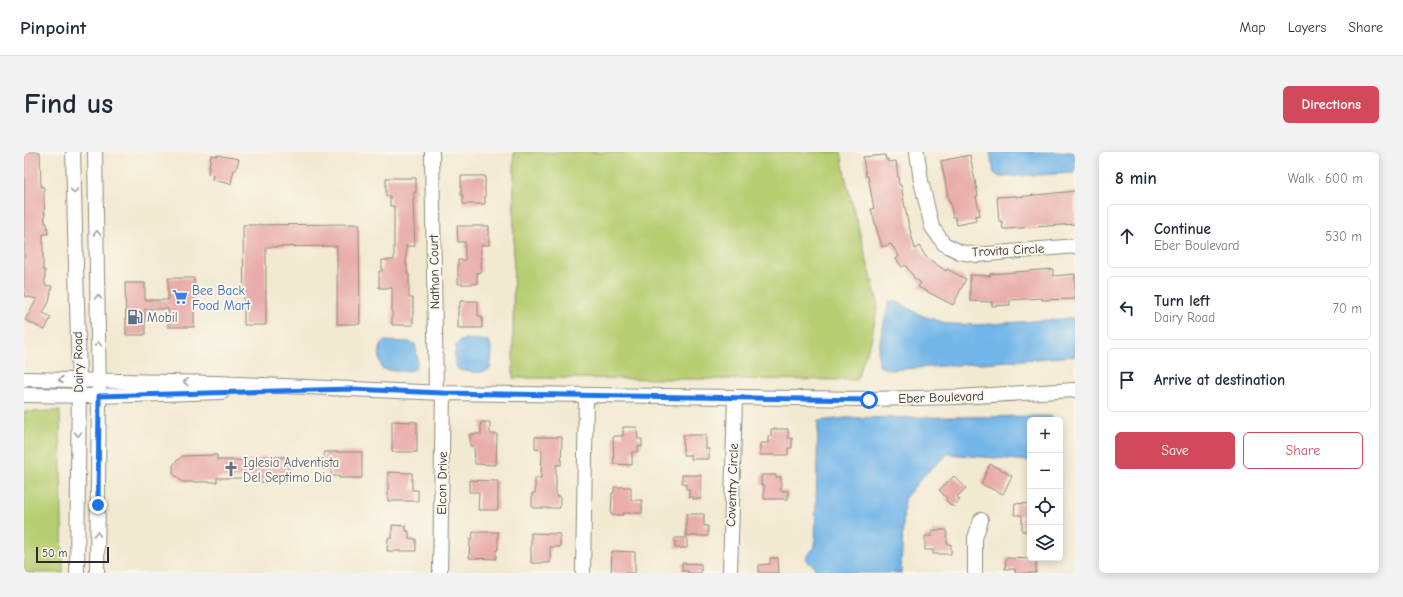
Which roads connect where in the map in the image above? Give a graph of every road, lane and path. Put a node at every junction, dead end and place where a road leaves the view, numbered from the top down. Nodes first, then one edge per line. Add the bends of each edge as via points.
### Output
1 (73, 152) edge
2 (95, 152) edge
3 (432, 152) edge
4 (918, 152) edge
5 (1075, 246) edge
6 (24, 379) edge
7 (79, 380) junction
8 (98, 380) junction
9 (351, 389) junction
10 (1075, 390) edge
11 (440, 393) junction
12 (78, 395) junction
13 (586, 395) junction
14 (24, 396) edge
15 (99, 396) junction
16 (735, 397) junction
17 (981, 520) dead end
18 (77, 573) edge
19 (97, 573) edge
20 (440, 573) edge
21 (583, 573) edge
22 (730, 573) edge
23 (975, 573) edge

1 -> 7 street, Dairy Road
8 -> 2 street, Dairy Road
3 - 11 street, Nathan Court
4 - 5 street, Trovita Circle via 921,181 932,227 944,244 960,252 977,255
7 -> 6 street, Eber Boulevard
7 - 8 street, Eber Boulevard
7 - 12 street, Dairy Road
9 -> 8 street, Eber Boulevard via 216,382
8 - 15 street, Dairy Road
9 - 11 street, Eber Boulevard
9 - 15 street, Eber Boulevard
10 - 16 street, Eber Boulevard via 869,400
11 - 13 street, Eber Boulevard
11 - 20 street, Elcon Drive
12 - 14 street, Eber Boulevard
12 - 15 street, Eber Boulevard
12 -> 18 street, Dairy Road
13 - 16 street, Eber Boulevard
13 - 21 street
19 -> 15 street, Dairy Road
16 - 22 street, Coventry Circle
17 - 23 street via 975,538

